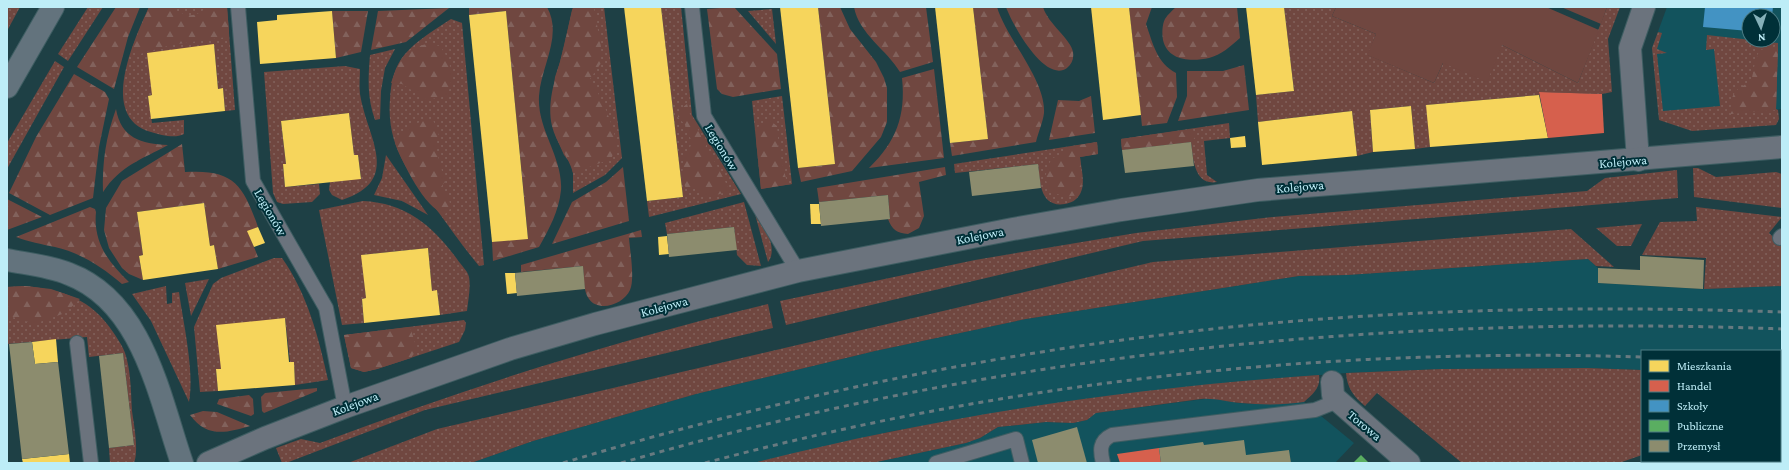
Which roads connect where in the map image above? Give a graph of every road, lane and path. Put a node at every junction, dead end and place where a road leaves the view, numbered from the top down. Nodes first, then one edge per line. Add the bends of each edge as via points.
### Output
1 (53, 7) edge
2 (238, 7) edge
3 (692, 7) edge
4 (1644, 7) edge
5 (7, 87) edge
6 (1782, 147) edge
7 (1638, 160) junction
8 (7, 260) edge
9 (798, 271) junction
10 (77, 343) dead end
11 (1334, 390) joint
12 (345, 407) junction
13 (91, 463) edge
14 (182, 463) edge
15 (208, 463) edge
16 (936, 463) edge
17 (1022, 463) edge
18 (1103, 463) edge
19 (1410, 463) edge

1 - 5 main road
2 - 12 lane, Legionów via 253,181 326,308
3 - 9 lane, Legionów via 704,116
4 - 7 street via 1630,48
6 - 7 street, Kolejowa
7 - 9 street, Kolejowa via 1258,190 1013,229
8 - 14 main road via 45,266 70,274 100,292 116,307 132,328 143,349
9 - 12 street, Kolejowa via 510,349
10 - 13 lane
11 - 18 lane via 1330,404 1315,410 1112,435 1104,438 1101,446
11 - 19 street, Torowa
12 - 15 street, Kolejowa
16 - 17 lane via 1016,439

